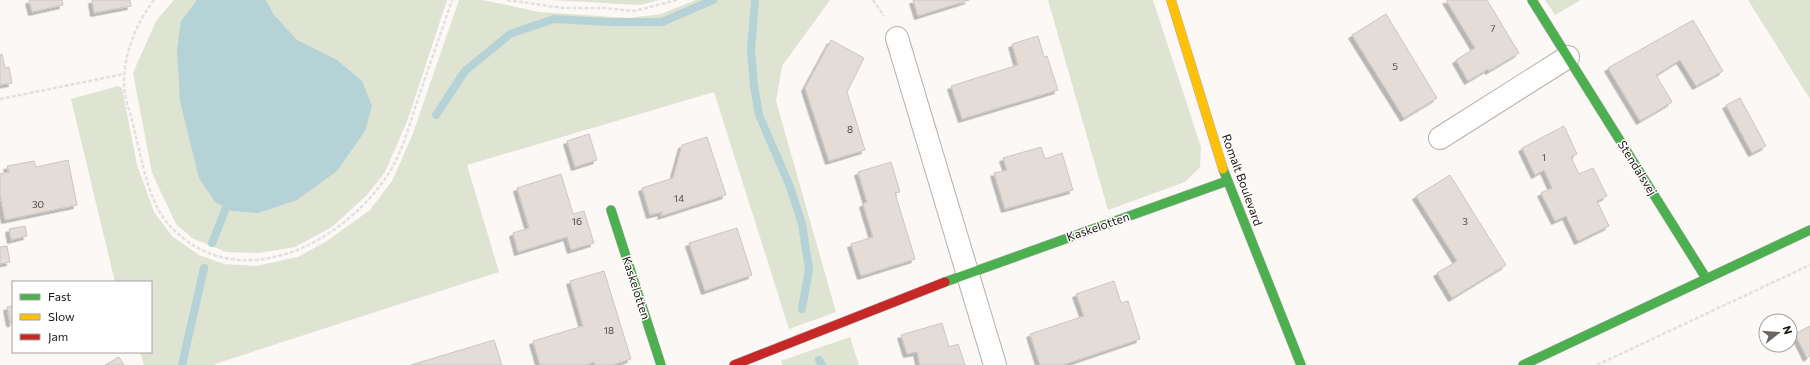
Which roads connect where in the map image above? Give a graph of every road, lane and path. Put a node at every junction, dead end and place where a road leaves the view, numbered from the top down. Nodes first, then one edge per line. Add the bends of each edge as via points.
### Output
1 (154, 0) edge
2 (452, 0) edge
3 (507, 0) edge
4 (678, 0) edge
5 (1172, 0) edge
6 (1532, 0) edge
7 (897, 38) dead end
8 (1568, 57) junction
9 (124, 74) junction
10 (0, 99) edge
11 (1440, 138) dead end
12 (1227, 182) junction
13 (611, 210) dead end
14 (1810, 230) edge
15 (1810, 265) edge
16 (968, 273) junction
17 (1706, 278) junction
18 (661, 365) edge
19 (734, 365) edge
20 (996, 365) edge
21 (1301, 365) edge
22 (1523, 365) edge
23 (1597, 365) edge

1 - 9 path via 128,46
2 - 9 path via 396,158 376,192 355,214 329,233 301,249 266,259 238,261 216,256 193,244 170,226 157,206 147,179 124,84
3 - 4 path via 563,8 634,11
5 - 12 street, Romalt Boulevard
6 - 8 street, Stendalsvej
7 - 16 street
8 - 11 street
8 - 17 street, Stendalsvej
9 - 10 path
12 - 16 street, Kaskelotten
12 - 21 street, Romalt Boulevard
13 - 18 street, Kaskelotten
14 - 17 street
15 - 23 path
16 - 19 street, Kaskelotten
16 - 20 street
17 - 22 street

